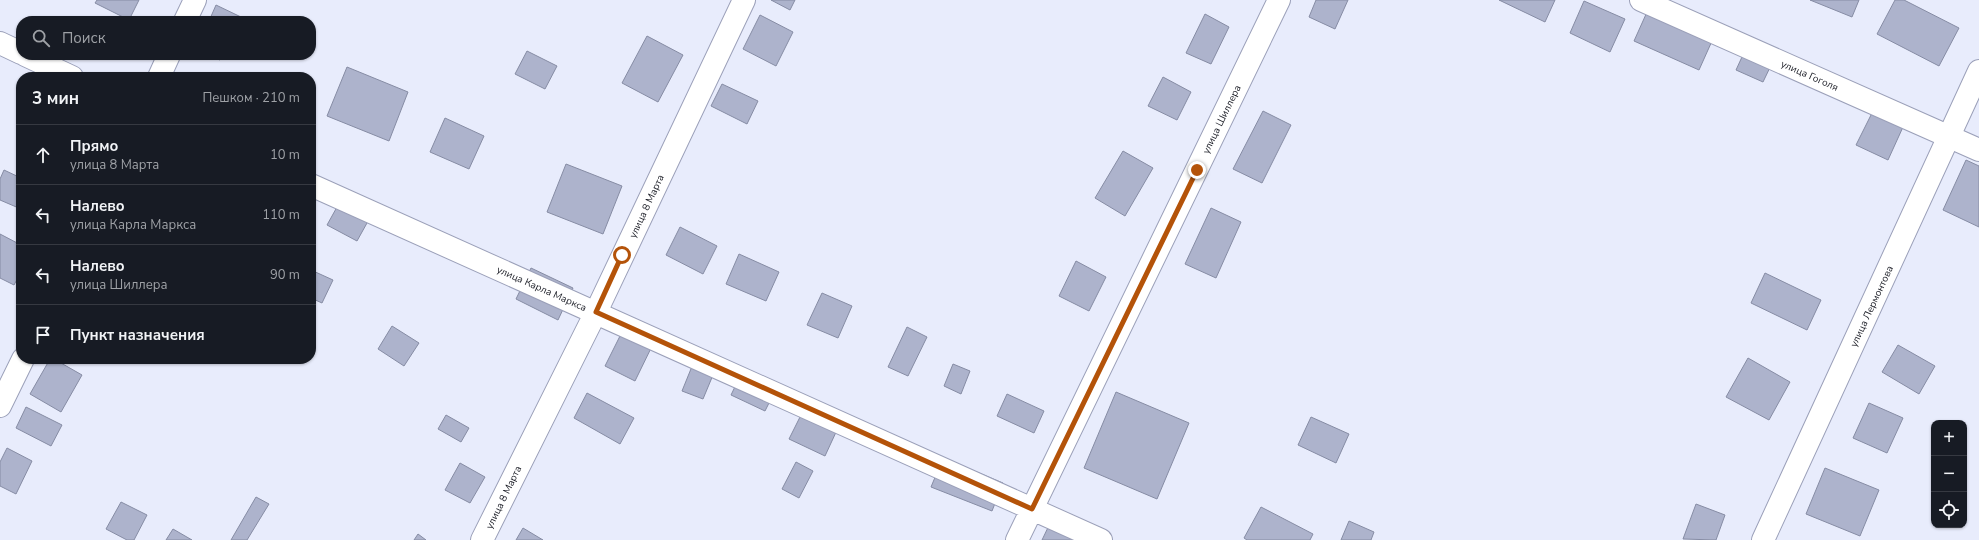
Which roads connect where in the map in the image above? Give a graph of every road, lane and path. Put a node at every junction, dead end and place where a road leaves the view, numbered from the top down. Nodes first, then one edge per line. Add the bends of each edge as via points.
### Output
1 (195, 0) edge
2 (744, 0) edge
3 (1279, 0) edge
4 (1641, 0) edge
5 (187, 16) edge
6 (0, 43) edge
7 (16, 51) edge
8 (36, 60) edge
9 (167, 60) edge
10 (1979, 71) edge
11 (61, 72) edge
12 (161, 72) edge
13 (1949, 136) junction
14 (1979, 150) edge
15 (316, 187) edge
16 (596, 312) junction
17 (21, 364) edge
18 (0, 406) edge
19 (1032, 509) junction
20 (482, 540) edge
21 (1017, 540) edge
22 (1101, 540) edge
23 (1763, 540) edge

1 - 5 street
2 - 16 street, улица 8 Марта
3 - 19 street, улица Шиллера
4 - 13 street, улица Гоголя
6 - 7 street
8 - 11 street
9 - 12 street
10 - 13 street, улица Лермонтова
13 - 14 street, улица Гоголя
13 - 23 street, улица Лермонтова
15 - 16 street, улица Карла Маркса
16 - 19 street, улица Карла Маркса
16 - 20 street, улица 8 Марта
17 - 18 street
19 - 21 street, улица Шиллера
19 - 22 street, улица Карла Маркса

